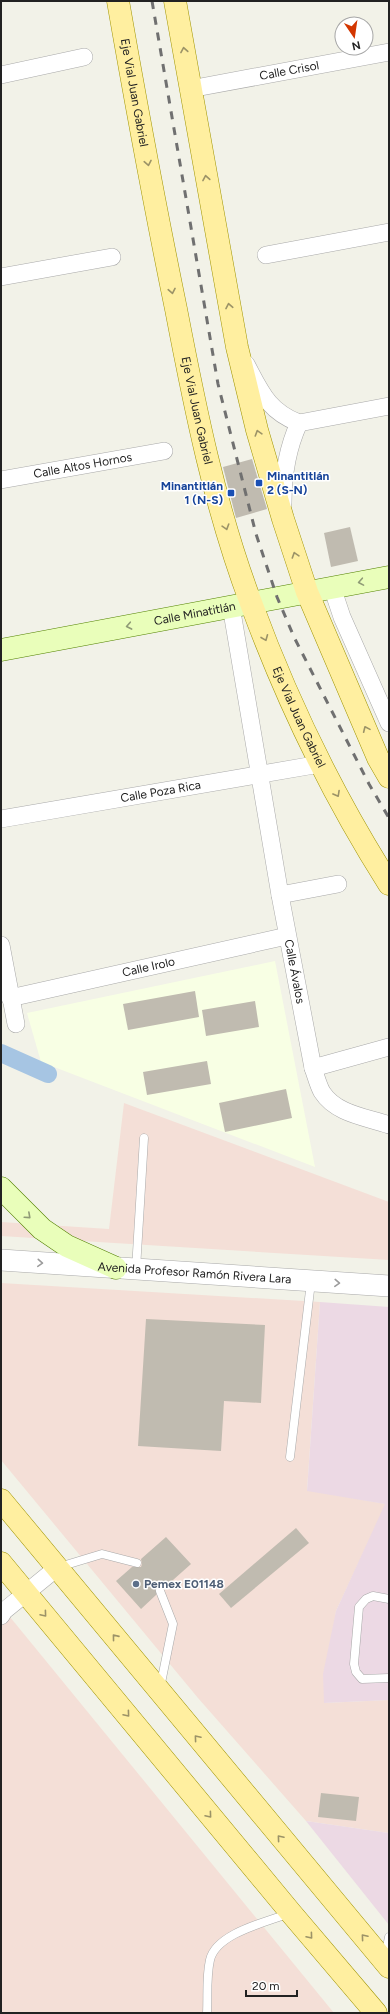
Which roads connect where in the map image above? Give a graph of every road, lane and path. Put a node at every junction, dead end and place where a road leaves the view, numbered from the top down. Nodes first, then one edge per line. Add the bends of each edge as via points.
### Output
1 (118, 1) edge
2 (175, 1) edge
3 (389, 52) edge
4 (84, 57) dead end
5 (1, 75) edge
6 (190, 90) junction
7 (389, 232) edge
8 (266, 255) dead end
9 (112, 257) dead end
10 (1, 277) edge
11 (237, 347) junction
12 (389, 406) edge
13 (299, 423) junction
14 (164, 451) dead end
15 (1, 480) edge
16 (283, 519) junction
17 (389, 577) edge
18 (332, 587) junction
19 (307, 592) junction
20 (241, 604) junction
21 (1, 650) edge
22 (389, 723) edge
23 (384, 757) edge
24 (320, 764) junction
25 (259, 774) junction
26 (389, 777) edge
27 (1, 819) edge
28 (338, 884) dead end
29 (389, 884) edge
30 (280, 894) junction
31 (287, 936) junction
32 (1, 945) edge
33 (10, 998) junction
34 (16, 1024) dead end
35 (389, 1048) edge
36 (313, 1068) junction
37 (389, 1125) edge
38 (144, 1138) dead end
39 (1, 1188) edge
40 (1, 1260) edge
41 (126, 1269) junction
42 (311, 1282) junction
43 (389, 1286) edge
44 (290, 1457) dead end
45 (1, 1500) edge
46 (1, 1563) edge
47 (137, 1563) dead end
48 (58, 1567) junction
49 (160, 1591) dead end
50 (27, 1593) junction
51 (389, 1599) edge
52 (1, 1616) edge
53 (389, 1678) edge
54 (159, 1692) junction
55 (291, 1913) junction
56 (389, 1937) edge
57 (387, 1964) edge
58 (207, 2013) edge
59 (376, 2013) edge

1 -> 20 main road, Eje Vial Juan Gabriel via 200,430
6 -> 2 main road
3 - 6 street, Calle Crisol
4 - 5 street
11 -> 6 main road
7 - 8 street
9 - 10 street
11 - 13 street via 272,407 284,417
16 -> 11 main road via 257,430
12 - 13 street
13 - 16 street via 289,447 285,466
14 - 15 street, Calle Altos Hornos
19 -> 16 main road
17 -> 18 main road, Calle Minatitlán
18 - 19 main road, Calle Minatitlán
18 - 22 street via 342,617
19 - 20 main road, Calle Minatitlán
23 -> 19 main road
20 -> 21 main road, Calle Minatitlán
20 -> 24 main road, Eje Vial Juan Gabriel
20 - 25 street, Calle Ávalos
23 - 26 main road
24 - 25 street, Calle Poza Rica
24 -> 29 main road, Eje Vial Juan Gabriel
25 - 27 street, Calle Poza Rica
25 - 30 street, Calle Ávalos
28 - 30 street
30 - 31 street, Calle Ávalos
31 - 33 street, Calle Irolo
31 - 36 street, Calle Ávalos
32 - 33 street
33 - 34 street
35 - 36 street
36 - 37 street, Calle Ávalos via 322,1091 331,1104
38 - 41 lane
39 -> 41 main road via 42,1229 67,1246
40 -> 41 street, Avenida Profesor Ramón Rivera Lara
41 - 42 street, Avenida Profesor Ramón Rivera Lara
42 -> 43 street, Avenida Profesor Ramón Rivera Lara
42 - 44 lane
45 - 48 main road
46 - 50 main road
47 - 48 lane via 102,1554
48 - 50 street
54 -> 48 main road
49 - 54 lane via 173,1624
50 - 52 street
50 -> 55 main road
51 - 53 lane via 373,1596 359,1607 354,1664 362,1679
57 -> 54 main road
55 - 58 lane via 232,1935 222,1942 210,1960
55 -> 59 main road
56 - 57 lane

